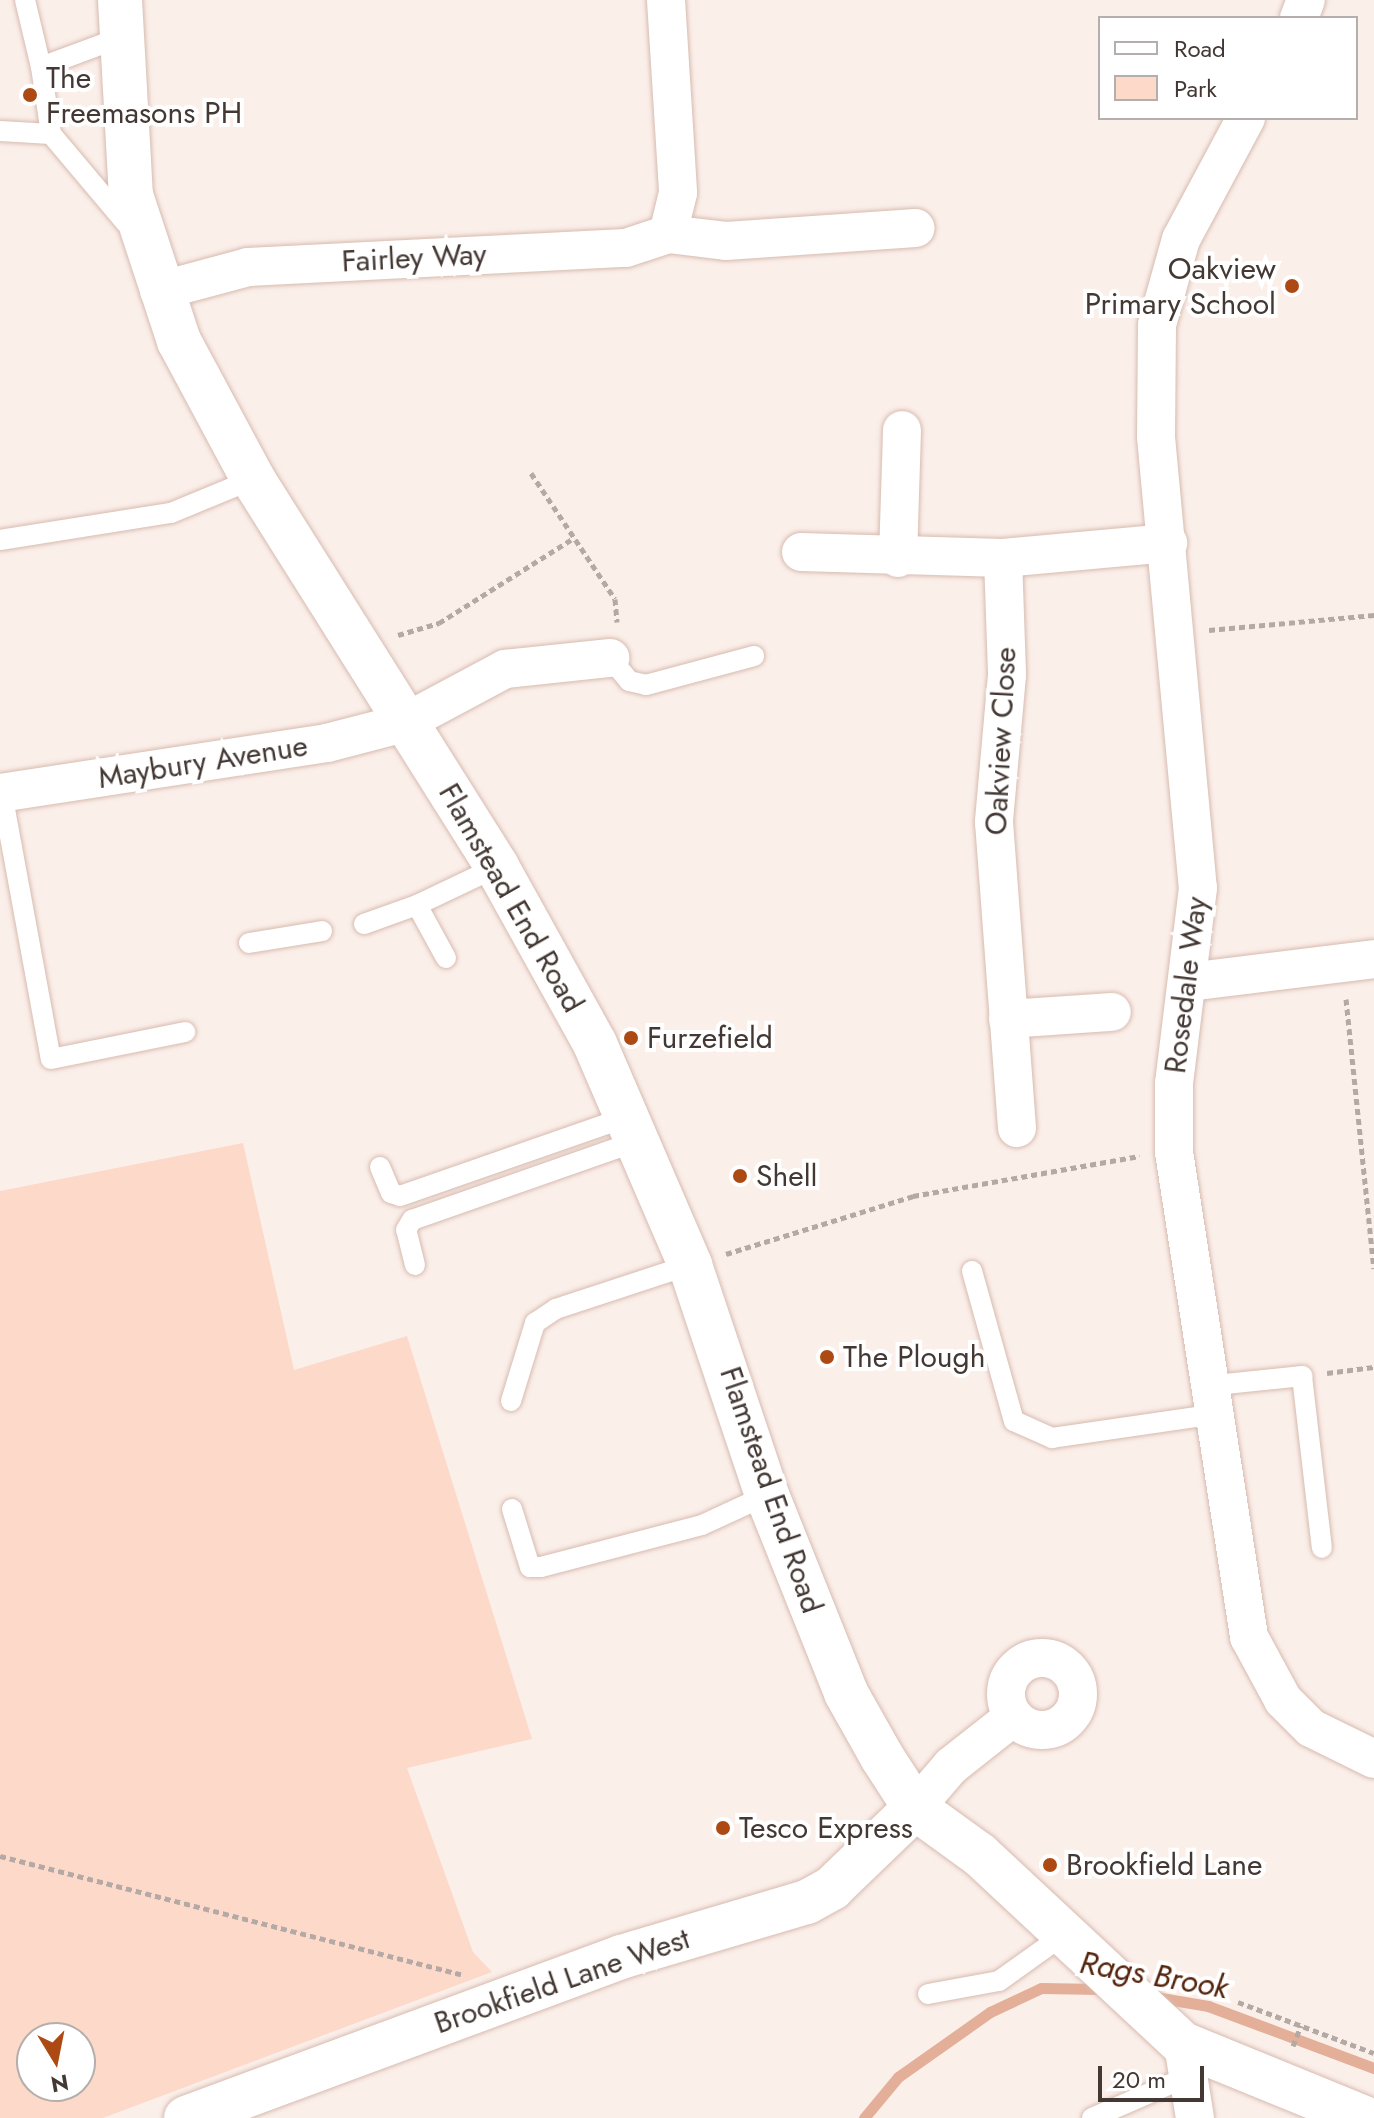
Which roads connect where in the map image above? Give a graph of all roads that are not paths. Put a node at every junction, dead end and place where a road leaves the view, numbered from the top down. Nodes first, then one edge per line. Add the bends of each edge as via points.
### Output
1 (25, 0) edge
2 (666, 0) edge
3 (120, 19) edge
4 (41, 67) junction
5 (1245, 120) edge
6 (0, 131) edge
7 (51, 134) junction
8 (916, 228) dead end
9 (668, 234) junction
10 (146, 248) junction
11 (159, 291) junction
12 (902, 430) dead end
13 (253, 479) junction
14 (0, 540) edge
15 (1168, 543) junction
16 (801, 552) dead end
17 (898, 558) junction
18 (1003, 558) junction
19 (754, 656) dead end
20 (619, 670) joint
21 (404, 723) junction
22 (1, 793) edge
23 (497, 867) junction
24 (417, 905) junction
25 (364, 924) dead end
26 (322, 931) dead end
27 (249, 943) dead end
28 (446, 958) dead end
29 (1358, 960) edge
30 (1188, 982) junction
31 (1112, 1012) dead end
32 (1008, 1019) junction
33 (185, 1032) dead end
34 (635, 1128) junction
35 (1017, 1128) dead end
36 (380, 1167) dead end
37 (415, 1265) dead end
38 (690, 1265) junction
39 (972, 1271) dead end
40 (511, 1401) dead end
41 (1208, 1401) junction
42 (767, 1495) junction
43 (512, 1509) dead end
44 (1322, 1548) dead end
45 (1013, 1717) dead end
46 (1374, 1759) edge
47 (915, 1808) junction
48 (1079, 1947) junction
49 (928, 1994) dead end
50 (1176, 2047) junction
51 (233, 2109) edge
52 (186, 2118) edge
53 (1092, 2118) edge
54 (1195, 2118) edge
55 (1364, 2118) edge

1 - 4 lane
2 - 9 street via 678,193
3 - 4 lane
3 - 10 main road, Flamstead End Road via 131,195
4 - 7 lane
5 - 15 street, Rosedale Way via 1181,239 1157,325 1156,437
6 - 7 lane
7 - 10 lane
8 - 9 street, Fairley Way via 726,241
9 - 11 street, Fairley Way via 626,248 248,267
10 - 11 main road, Flamstead End Road
11 - 13 main road, Flamstead End Road
12 - 17 street
13 - 14 lane via 171,513
13 - 21 main road, Flamstead End Road
15 - 18 street
15 - 30 street, Rosedale Way via 1198,888
16 - 17 street
17 - 18 street
18 - 32 street, Oakview Close via 1007,675 994,797
19 - 20 lane via 646,685
20 - 21 street via 505,669
21 - 22 street, Maybury Avenue via 327,743
21 - 23 main road, Flamstead End Road
22 - 33 lane via 51,1059
23 - 24 lane
23 - 34 main road, Flamstead End Road
24 - 25 lane
24 - 28 lane
26 - 27 lane
29 - 30 street
30 - 41 street, Rosedale Way via 1174,1083 1174,1152
31 - 32 street
32 - 35 street, Oakview Close
34 - 36 lane via 400,1196 391,1193
34 - 37 lane via 412,1220 406,1230
34 - 38 main road, Flamstead End Road
38 - 40 lane via 556,1309 535,1323
38 - 42 main road, Flamstead End Road
39 - 41 lane via 1014,1421 1052,1438
41 - 44 lane via 1302,1376
41 - 46 street, Rosedale Way via 1239,1605 1262,1668 1311,1728
42 - 43 lane via 702,1525 541,1567 530,1567
42 - 47 main road, Flamstead End Road via 846,1693
45 - 47 street via 951,1766
47 - 48 main road via 980,1855
47 - 51 main road, Brookfield Lane West via 832,1888 807,1902 472,2009
48 - 49 lane via 999,1981
48 - 50 main road
50 - 53 lane
50 - 54 street
50 - 55 main road
51 - 52 main road, Brookfield Lane West

